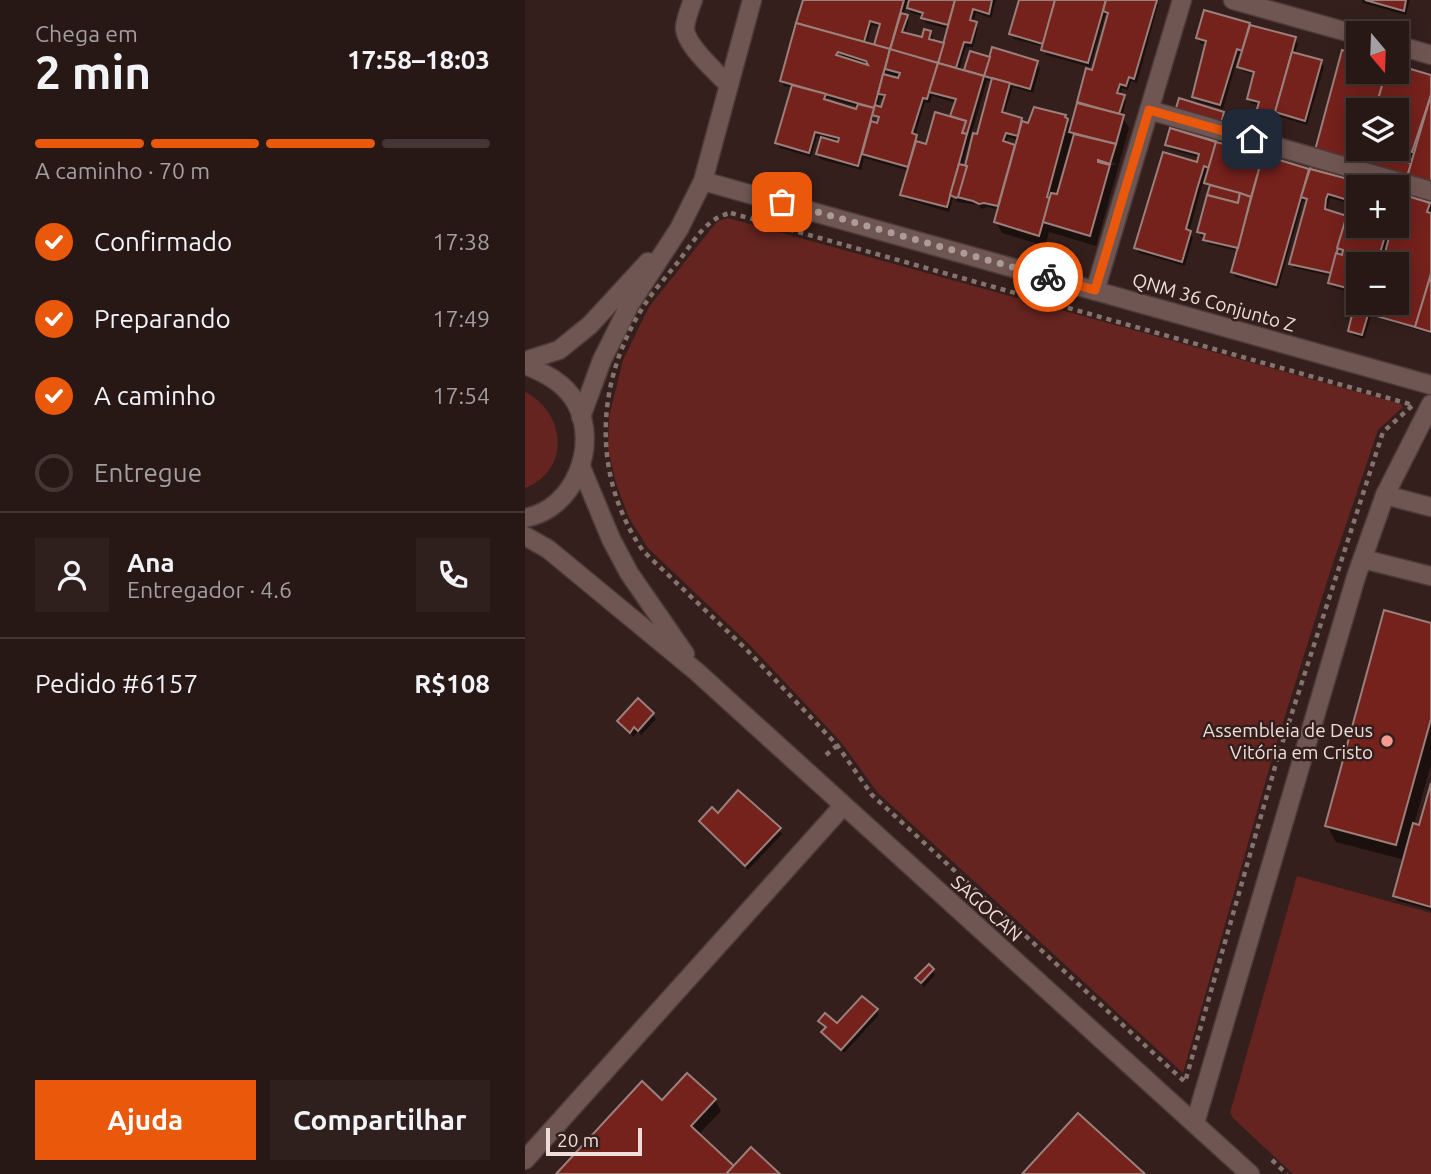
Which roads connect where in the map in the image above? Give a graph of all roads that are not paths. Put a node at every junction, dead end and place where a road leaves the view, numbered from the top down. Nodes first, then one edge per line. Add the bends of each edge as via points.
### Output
1 (693, 0) edge
2 (752, 0) edge
3 (1182, 0) edge
4 (1233, 0) edge
5 (1346, 32) edge
6 (1409, 49) edge
7 (1431, 55) edge
8 (729, 85) junction
9 (1149, 110) junction
10 (703, 181) junction
11 (1431, 191) edge
12 (679, 229) junction
13 (1095, 290) junction
14 (525, 363) edge
15 (1431, 385) edge
16 (1431, 404) edge
17 (581, 417) junction
18 (581, 467) junction
19 (1385, 495) junction
20 (1431, 507) edge
21 (525, 518) edge
22 (525, 536) edge
23 (1363, 559) junction
24 (1431, 576) edge
25 (697, 672) junction
26 (843, 806) junction
27 (1195, 1123) junction
28 (525, 1160) edge
29 (1251, 1174) edge

1 - 8 street via 686,33
2 - 8 street
3 - 9 street
4 - 5 street
6 - 7 street
8 - 10 street
9 - 11 street
9 - 13 street
10 - 12 street
10 - 13 street, QNM 36 Conjunto Z
12 - 14 street via 590,325 559,349
12 - 17 street via 630,303
13 - 15 street, QNM 36 Conjunto Z
14 - 17 street via 552,376 575,401
16 - 19 street
17 - 18 street via 586,434
18 - 21 street via 563,497
18 - 25 street, SAGOCAN via 629,573
19 - 20 street
19 - 23 street
22 - 25 street, SAGOCAN via 548,549
23 - 24 street
23 - 27 street
25 - 26 street, SAGOCAN
26 - 27 street, SAGOCAN
26 - 28 street
27 - 29 street, SAGOCAN

